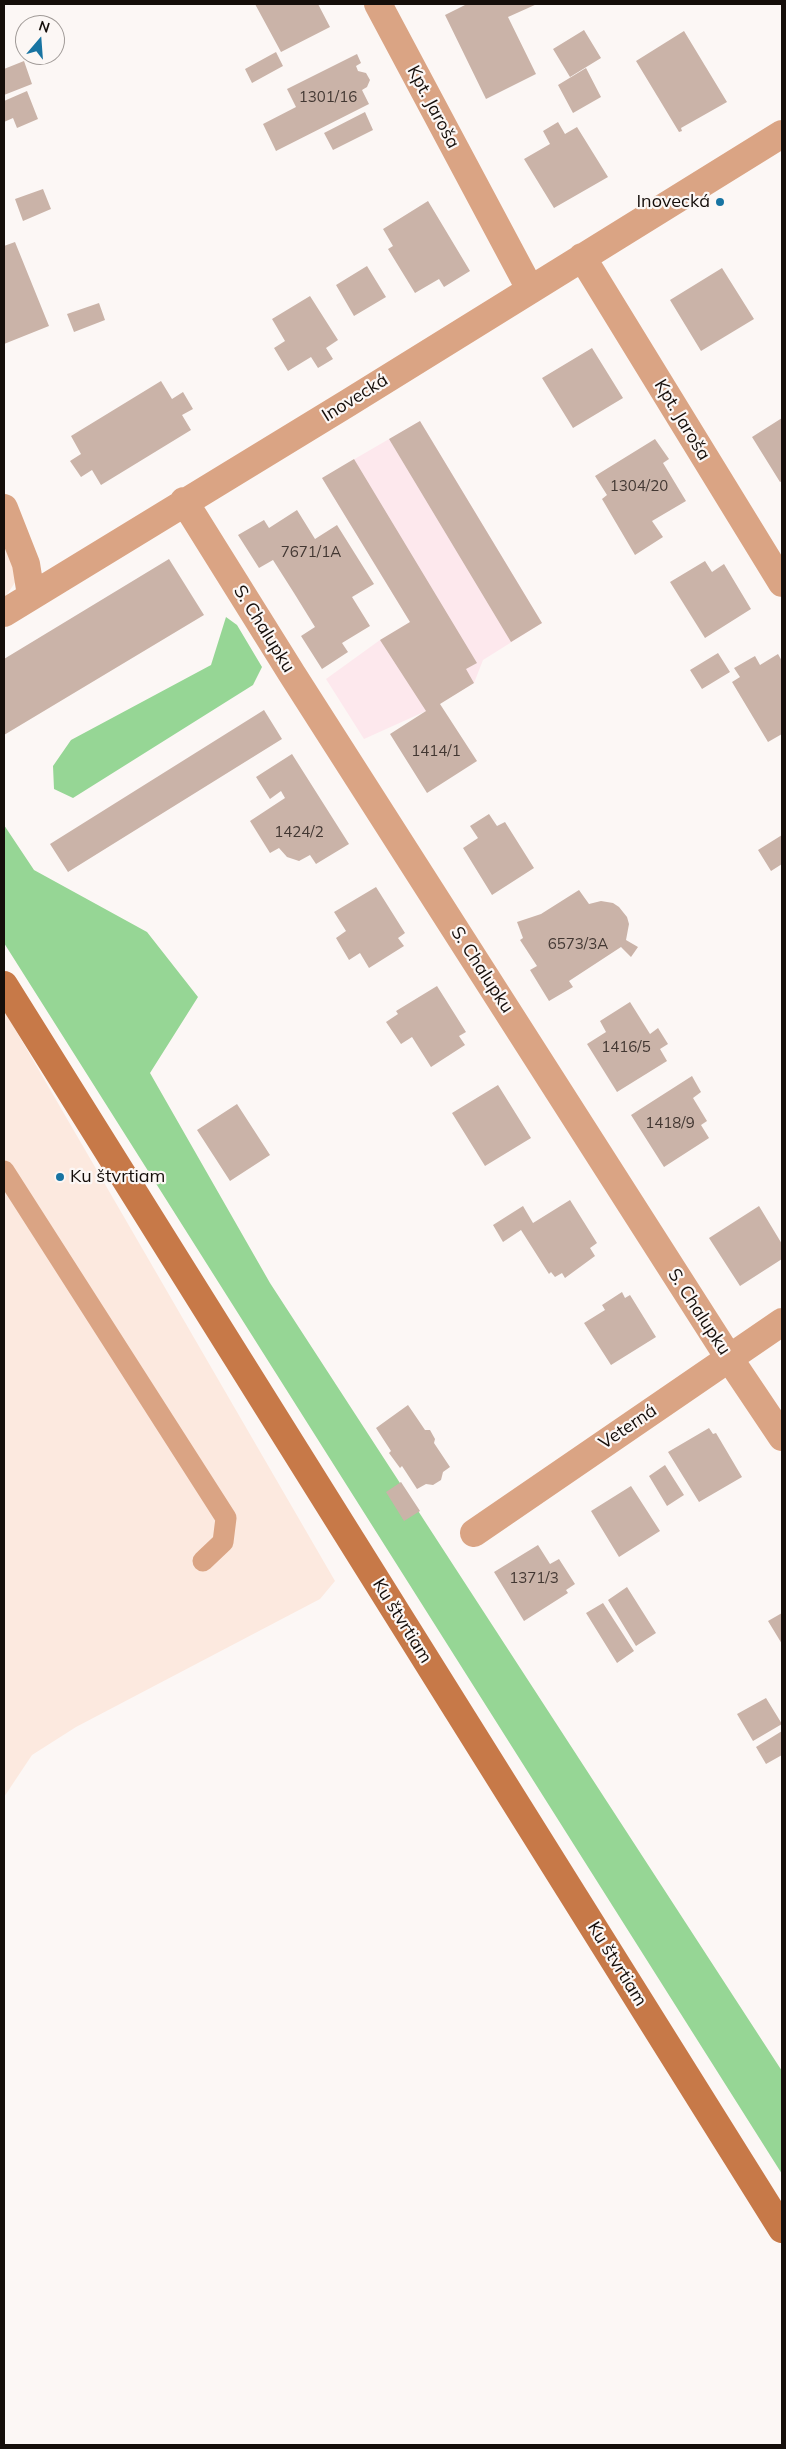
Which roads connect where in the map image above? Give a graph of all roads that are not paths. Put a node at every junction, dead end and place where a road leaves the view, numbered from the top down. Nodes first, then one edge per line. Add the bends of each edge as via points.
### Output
1 (378, 4) edge
2 (782, 134) edge
3 (582, 257) junction
4 (530, 289) junction
5 (184, 501) junction
6 (4, 508) edge
7 (782, 584) edge
8 (31, 595) junction
9 (4, 612) edge
10 (4, 984) edge
11 (12, 1008) edge
12 (4, 1171) edge
13 (782, 1322) edge
14 (729, 1358) junction
15 (782, 1437) edge
16 (474, 1533) dead end
17 (203, 1561) dead end
18 (782, 2228) edge

1 - 4 street, Kpt. Jaroša
2 - 3 street, Inovecká
3 - 4 street, Inovecká
3 - 7 street, Kpt. Jaroša
4 - 5 street, Inovecká
5 - 8 street, Inovecká
5 - 14 street, S. Chalupku
6 - 8 street via 26,564
8 - 9 street, Inovecká
10 - 11 street, Ku štvrtiam
11 - 18 street, Ku štvrtiam
12 - 17 lane via 226,1518 223,1542
13 - 14 street, Veterná
14 - 15 street, S. Chalupku
14 - 16 street, Veterná

